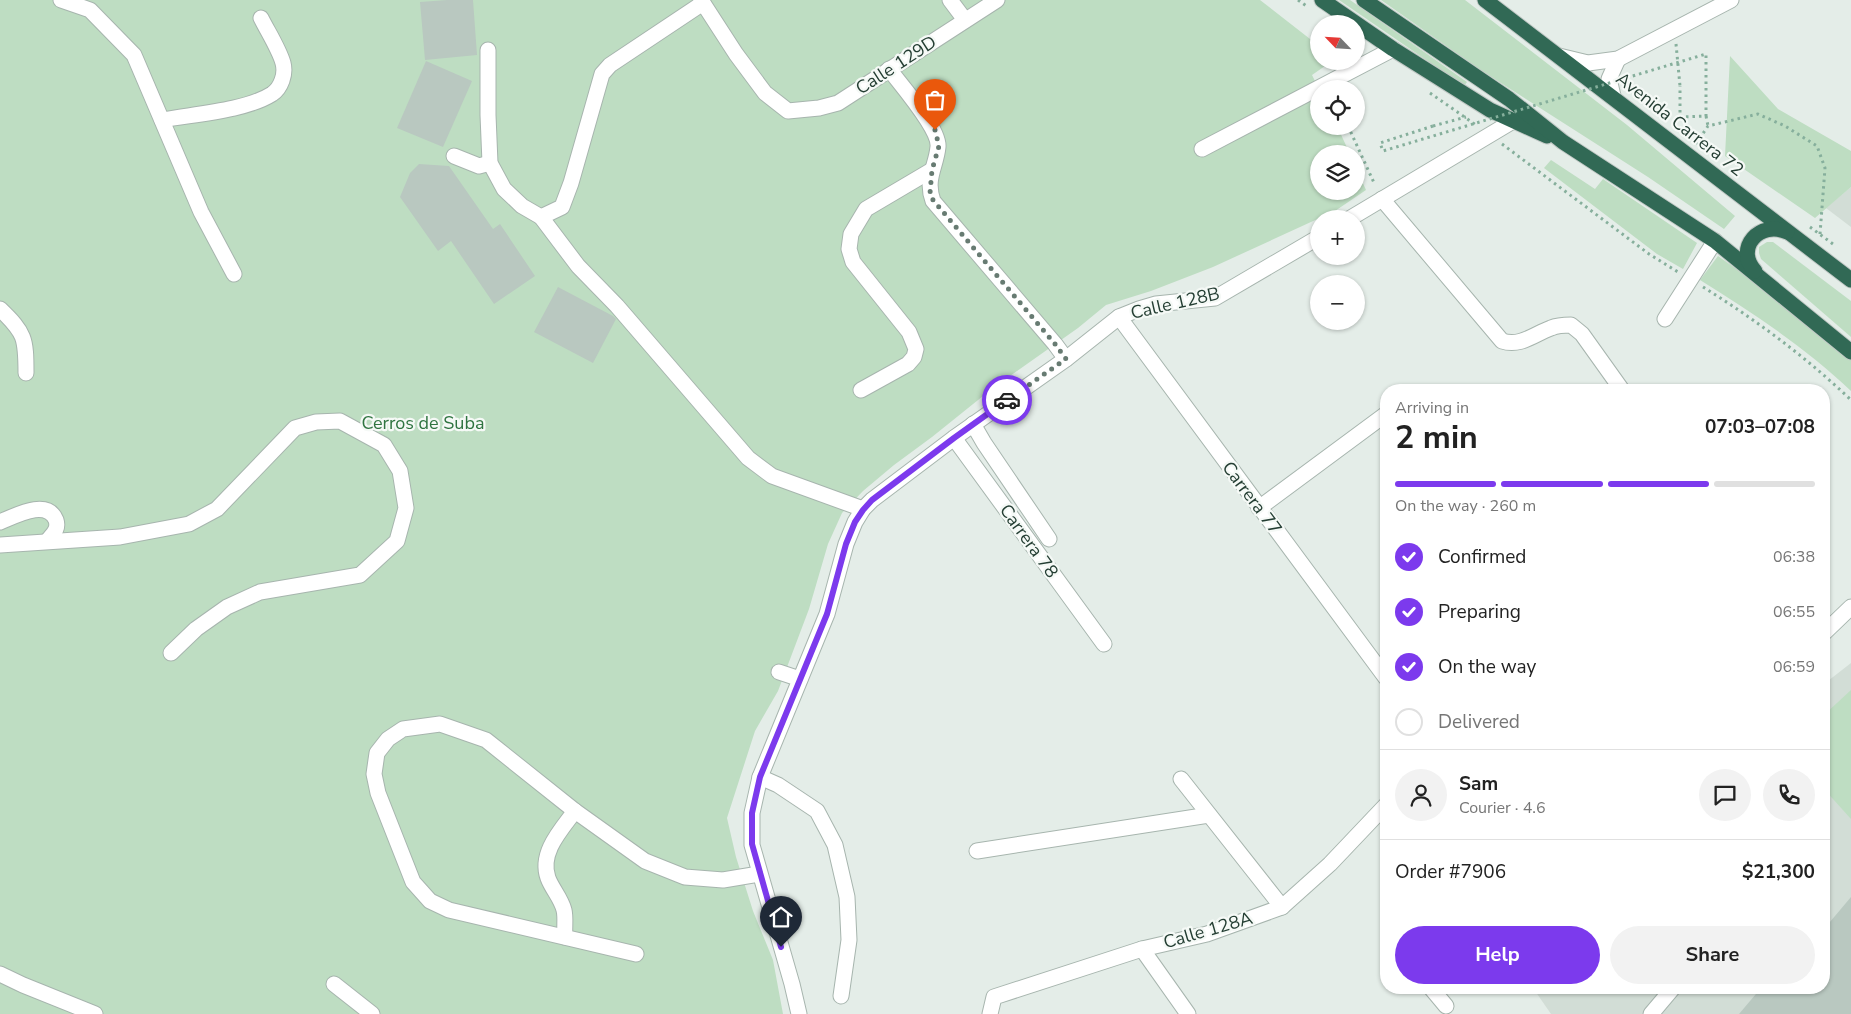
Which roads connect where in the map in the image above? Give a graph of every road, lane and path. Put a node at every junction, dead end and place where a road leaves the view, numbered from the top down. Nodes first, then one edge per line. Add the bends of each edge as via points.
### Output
1 (61, 0) edge
2 (950, 0) edge
3 (996, 0) edge
4 (1322, 0) edge
5 (1364, 0) edge
6 (1485, 0) edge
7 (1731, 0) edge
8 (702, 2) edge
9 (261, 18) dead end
10 (965, 20) junction
11 (1674, 30) junction
12 (1393, 49) junction
13 (488, 50) dead end
14 (1559, 56) junction
15 (1618, 59) junction
16 (889, 69) junction
17 (1426, 90) dead end
18 (1613, 96) junction
19 (1490, 110) junction
20 (1706, 116) junction
21 (1465, 118) junction
22 (162, 120) junction
23 (1513, 121) junction
24 (1708, 126) junction
25 (1352, 135) edge
26 (1490, 135) junction
27 (1563, 142) junction
28 (1696, 144) dead end
29 (1202, 149) dead end
30 (454, 156) dead end
31 (490, 163) junction
32 (932, 170) junction
33 (1382, 199) junction
34 (1364, 210) edge
35 (541, 217) junction
36 (1791, 234) junction
37 (1820, 234) dead end
38 (1310, 242) edge
39 (1715, 242) junction
40 (234, 274) dead end
41 (1758, 275) junction
42 (1690, 279) junction
43 (1851, 280) edge
44 (0, 309) edge
45 (1119, 318) junction
46 (1664, 318) dead end
47 (1851, 352) edge
48 (1066, 359) junction
49 (26, 373) dead end
50 (1618, 384) edge
51 (861, 390) dead end
52 (1851, 400) edge
53 (1380, 418) edge
54 (974, 424) junction
55 (954, 438) junction
56 (1259, 508) junction
57 (863, 510) junction
58 (0, 522) edge
59 (48, 540) junction
60 (1049, 540) dead end
61 (0, 545) edge
62 (1851, 607) edge
63 (1830, 624) edge
64 (1104, 644) dead end
65 (172, 653) dead end
66 (1380, 670) edge
67 (779, 672) dead end
68 (800, 679) junction
69 (760, 777) junction
70 (1181, 779) dead end
71 (574, 811) junction
72 (1209, 815) junction
73 (1380, 818) edge
74 (977, 851) dead end
75 (759, 874) junction
76 (1282, 907) junction
77 (565, 937) junction
78 (1142, 949) junction
79 (636, 954) dead end
80 (0, 974) edge
81 (334, 984) dead end
82 (1436, 994) edge
83 (1668, 994) edge
84 (841, 996) dead end
85 (1446, 1006) dead end
86 (95, 1014) edge
87 (372, 1014) edge
88 (799, 1014) edge
89 (990, 1014) edge
90 (1188, 1014) edge
91 (1651, 1014) edge

1 - 22 street via 90,10 134,55
2 - 10 street
3 - 10 street, Calle 129D
4 - 12 highway
5 - 27 highway via 1509,99
6 - 14 highway, Avenida Carrera 72
7 - 11 street
8 - 16 street, Calle 129D via 765,94 788,111 838,103
8 - 35 street via 610,65 602,74 562,207
9 - 22 street via 283,63 281,83 273,93 254,102
10 - 16 street, Calle 129D
11 - 15 street
11 - 20 path, bridge via 1680,117
12 - 19 highway
12 - 29 street
13 - 31 street
14 - 15 street via 1588,63
14 - 18 highway, Avenida Carrera 72
15 - 18 street via 1609,79
16 - 32 street via 935,130 939,146
17 - 21 path
18 - 36 highway, Avenida Carrera 72
19 - 21 path
19 - 23 highway
20 - 21 path, bridge via 1706,54 1383,151 1380,143
20 - 24 path
21 - 26 path
22 - 40 street via 201,212
23 - 26 street
23 - 27 highway
24 - 28 path
24 - 37 path via 1758,114 1786,126 1817,146 1825,168
25 - 33 path
26 - 33 street
26 - 42 path via 1649,254
27 - 39 highway
30 - 31 street via 479,166
31 - 35 street via 504,189 522,206
32 - 48 street via 930,193 933,200
32 - 51 street via 866,209 851,234 849,249 853,262 909,332 916,349 908,364
33 - 34 street
33 - 50 street via 1502,341 1512,344 1558,326 1571,325 1582,334
35 - 57 street via 578,266 617,306 748,458 772,476
36 - 41 highway via 1775,228 1765,229 1751,241 1748,260
36 - 43 highway, Avenida Carrera 72
38 - 45 street, Calle 128B via 1215,298 1156,304
39 - 41 highway
39 - 42 street
41 - 47 highway
42 - 46 street
42 - 52 path via 1746,314 1823,373
44 - 49 street via 19,328 26,349
45 - 48 street, Calle 128B
45 - 56 street, Carrera 77
48 - 54 street, Calle 128B
53 - 56 street
54 - 55 street, Calle 128B
54 - 60 street
55 - 57 street, Calle 128B
55 - 64 street, Carrera 78
56 - 66 street, Carrera 77
57 - 68 street, Calle 128B via 846,544 827,614
58 - 59 street via 36,509 47,510 57,523
59 - 61 street
59 - 65 street via 120,537 189,524 217,508 295,428 316,422 340,421 384,445 400,471 406,508 397,541 360,575 260,592 227,607 196,629
62 - 63 street
67 - 68 street
68 - 69 street, Calle 128B
69 - 75 street, Calle 128B via 752,813 752,844
69 - 84 street via 817,811 834,844 847,897 849,940
70 - 72 street
71 - 75 street via 646,861 685,877 723,880
71 - 77 street via 557,834 546,862 548,877 564,910
71 - 77 street via 486,740 440,724 403,729 388,739 378,753 374,774 378,793 413,882 430,901 449,910
72 - 74 street
72 - 76 street
73 - 76 street, Calle 128A
75 - 88 street, Calle 128B
76 - 78 street, Calle 128A via 1207,934
77 - 79 street
78 - 89 street, Calle 128A via 994,997
78 - 90 street
80 - 86 street
81 - 87 street
82 - 85 street
83 - 91 street

